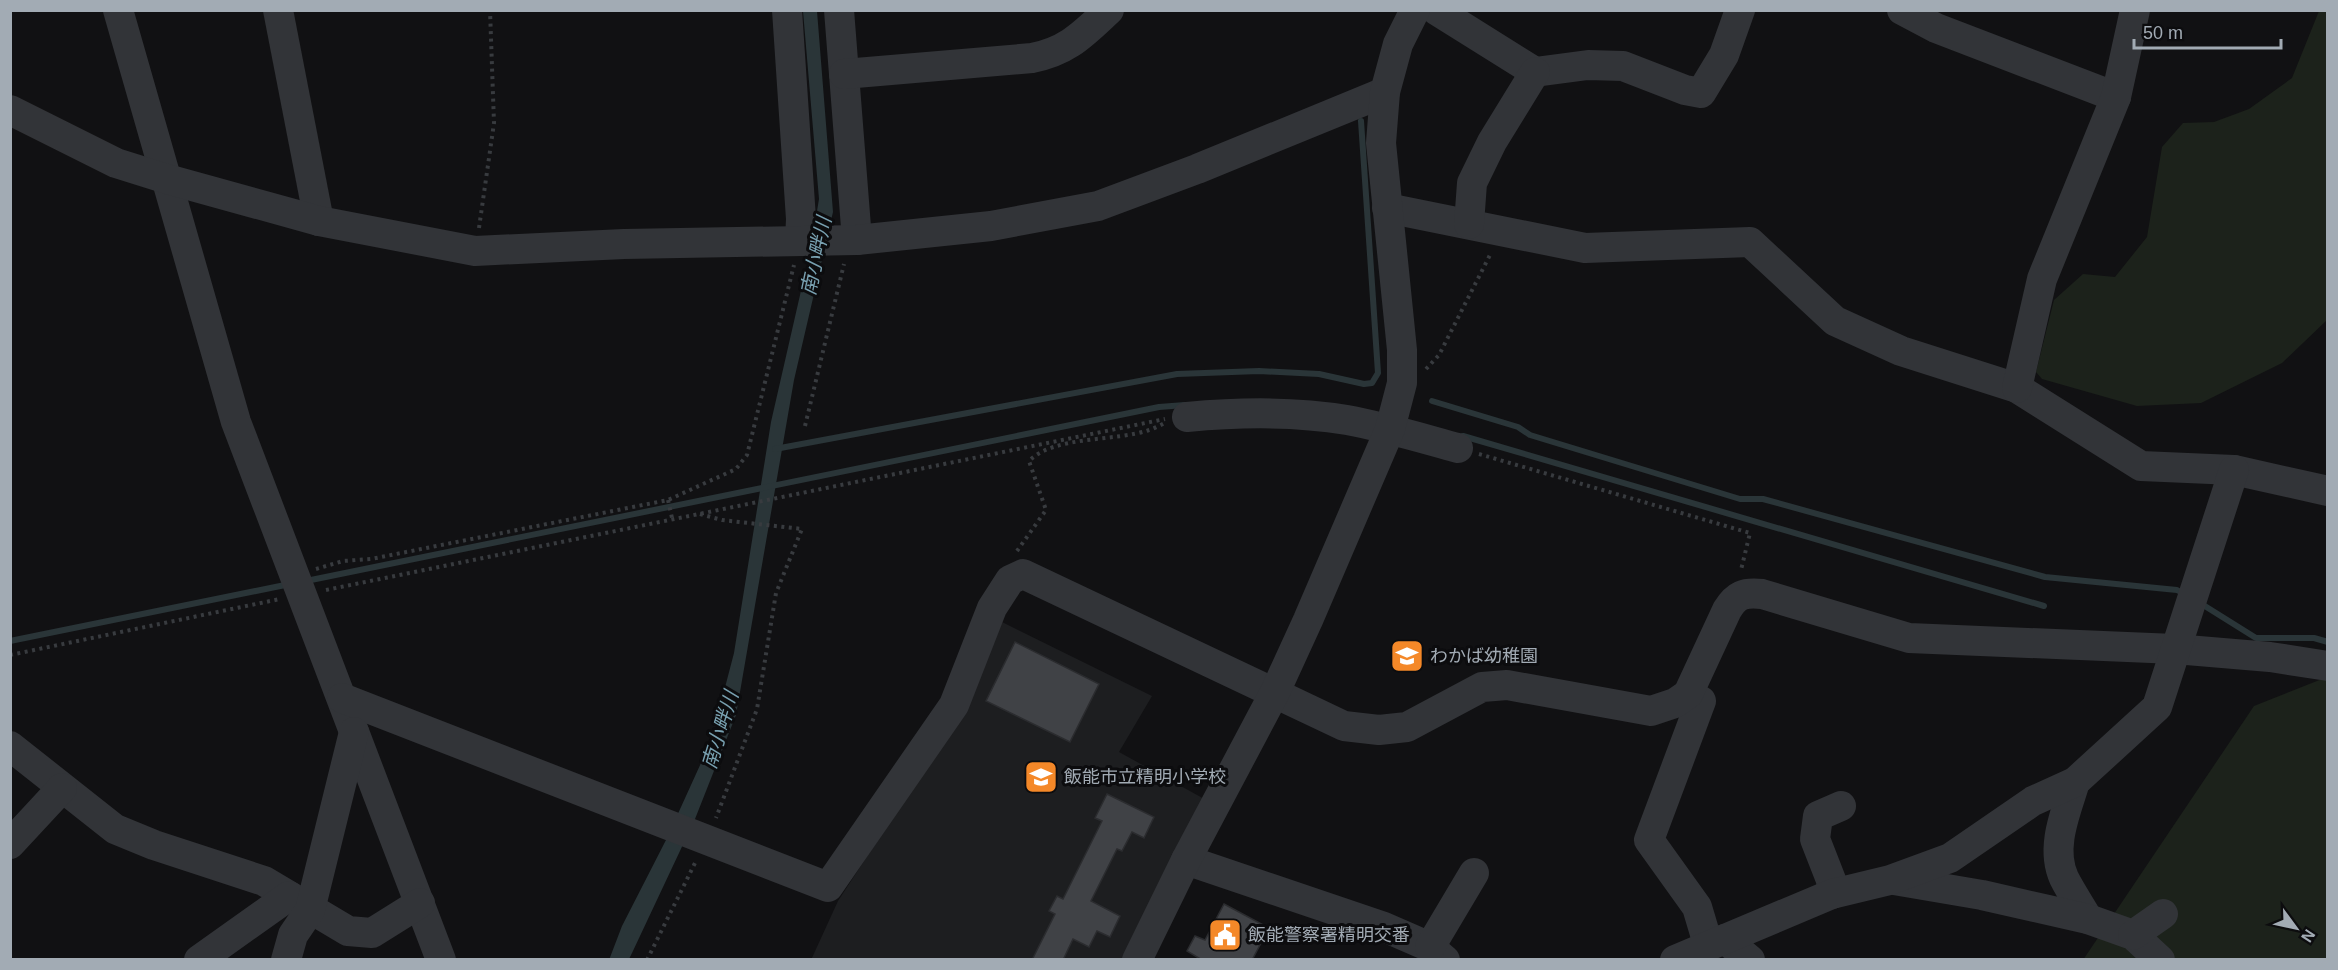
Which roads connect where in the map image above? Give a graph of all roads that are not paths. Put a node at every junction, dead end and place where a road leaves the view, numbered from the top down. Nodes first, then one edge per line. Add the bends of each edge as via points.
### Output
1 (118, 10) edge
2 (278, 10) edge
3 (787, 10) edge
4 (839, 10) edge
5 (1109, 10) edge
6 (1740, 10) edge
7 (1902, 10) edge
8 (2135, 10) edge
9 (1418, 11) edge
10 (1535, 72) junction
11 (844, 74) junction
12 (1385, 92) junction
13 (2116, 97) junction
14 (10, 110) edge
15 (167, 179) junction
16 (1387, 208) junction
17 (319, 221) junction
18 (1469, 224) junction
19 (850, 240) junction
20 (803, 241) junction
21 (2018, 388) junction
22 (1180, 418) road end
23 (1390, 429) junction
24 (1458, 448) road end
25 (2234, 470) junction
26 (2328, 491) edge
27 (2175, 649) junction
28 (2328, 666) edge
29 (1275, 692) junction
30 (1688, 694) junction
31 (342, 698) junction
32 (354, 732) junction
33 (10, 746) edge
34 (2075, 782) junction
35 (62, 788) junction
36 (1841, 806) dead end
37 (10, 844) edge
38 (1186, 860) junction
39 (1474, 873) dead end
40 (1890, 880) junction
41 (1832, 894) junction
42 (300, 903) junction
43 (420, 903) junction
44 (2163, 914) dead end
45 (2088, 919) junction
46 (2133, 935) junction
47 (1716, 941) junction
48 (1437, 953) edge
49 (199, 960) edge
50 (286, 960) edge
51 (441, 960) edge
52 (1137, 960) edge
53 (1675, 960) edge
54 (1750, 960) edge
55 (2160, 960) edge

1 - 15 street
2 - 17 street
3 - 20 street
4 - 11 street
5 - 11 street via 1053,54
6 - 10 street via 1724,55 1701,93 1623,66 1588,65
7 - 13 street via 1936,28
8 - 13 street
9 - 10 street
9 - 12 street via 1398,44
10 - 18 street via 1472,183
11 - 19 street
12 - 16 street via 1381,143
12 - 19 street via 1098,206 991,225
13 - 21 street via 2042,279
14 - 15 street via 116,163
15 - 17 street
15 - 31 street via 236,422
16 - 18 street
16 - 23 street via 1402,350 1402,383
17 - 20 street via 475,252 624,244
18 - 21 street via 1585,248 1750,242 1835,321 1901,351
19 - 20 street
21 - 25 street via 2141,466
22 - 23 street via 1274,413
23 - 24 street
23 - 29 street
25 - 26 street
25 - 27 street
27 - 28 street
27 - 30 street via 1909,638 1748,592 1735,598 1726,610
27 - 34 street via 2157,707
29 - 30 street via 1344,726 1378,730 1407,727 1482,687 1507,684 1651,711
29 - 31 street via 1023,574 1010,580 992,608 954,705 828,887
29 - 38 street
30 - 47 street via 1701,701 1649,840
31 - 32 street
32 - 42 street
32 - 43 street
33 - 35 street
34 - 40 street via 2033,801 1950,858
34 - 45 street via 2058,848 2063,876
35 - 37 street
35 - 42 street via 115,829 264,881
36 - 41 street via 1818,816 1815,839 1831,880
38 - 48 street via 1384,927
38 - 52 street
39 - 48 street
40 - 41 street
40 - 45 street via 1982,895
41 - 47 street
42 - 43 street via 348,931 372,933
42 - 49 street
42 - 50 street
43 - 51 street
44 - 46 street
45 - 46 street
46 - 55 street
47 - 53 street
47 - 54 street

